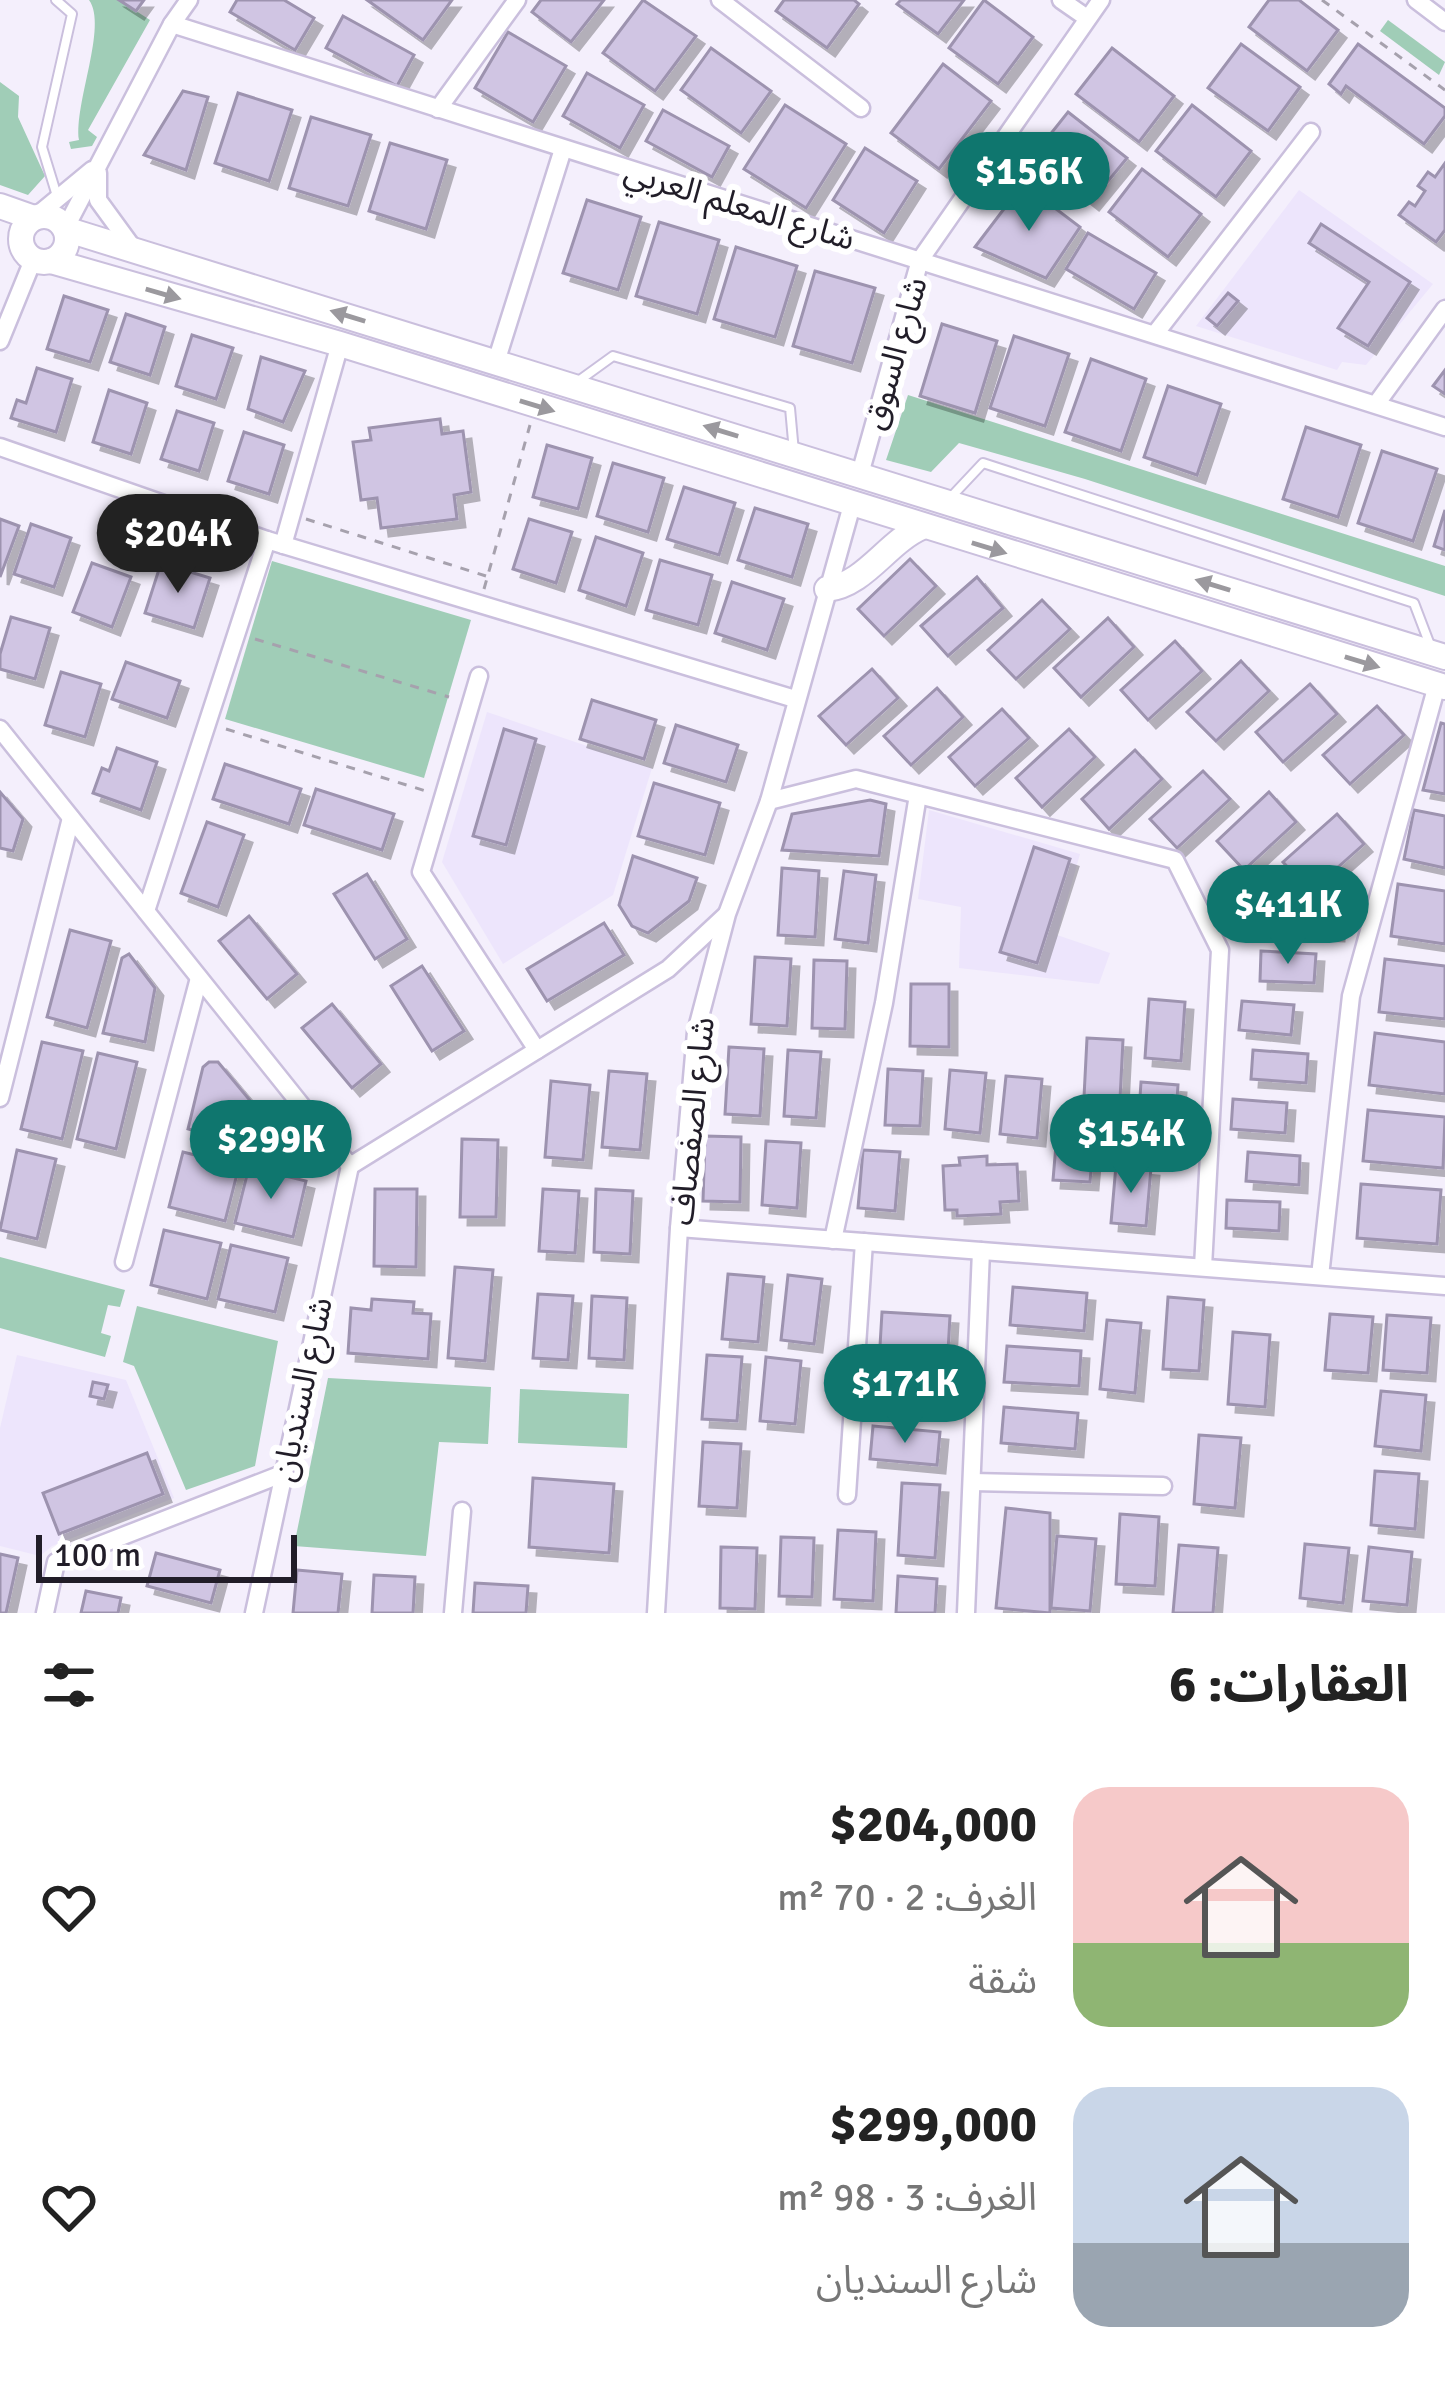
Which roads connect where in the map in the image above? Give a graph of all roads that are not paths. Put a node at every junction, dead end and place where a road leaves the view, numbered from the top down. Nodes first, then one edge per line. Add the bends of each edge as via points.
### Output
1 (56, 0) edge
2 (189, 0) edge
3 (517, 0) edge
4 (720, 0) edge
5 (1061, 0) edge
6 (1101, 0) edge
7 (1416, 0) edge
8 (1088, 18) junction
9 (1445, 22) edge
10 (172, 24) junction
11 (861, 108) dead end
12 (438, 109) junction
13 (1311, 132) dead end
14 (563, 148) junction
15 (98, 166) junction
16 (57, 197) junction
17 (0, 206) edge
18 (34, 218) junction
19 (65, 229) junction
20 (133, 248) junction
21 (27, 254) edge
22 (920, 260) junction
23 (1445, 309) edge
24 (1155, 334) junction
25 (0, 341) edge
26 (340, 344) junction
27 (496, 362) junction
28 (573, 385) junction
29 (1377, 403) junction
30 (1445, 427) edge
31 (0, 447) edge
32 (794, 454) junction
33 (860, 474) junction
34 (947, 501) junction
35 (852, 506) junction
36 (922, 527) junction
37 (275, 542) junction
38 (827, 589) junction
39 (1439, 655) edge
40 (479, 676) dead end
41 (1441, 686) edge
42 (795, 699) junction
43 (0, 729) edge
44 (918, 795) junction
45 (769, 801) junction
46 (70, 818) junction
47 (146, 911) junction
48 (727, 914) junction
49 (199, 978) junction
50 (538, 1050) junction
51 (0, 1098) edge
52 (350, 1166) junction
53 (679, 1228) junction
54 (833, 1240) junction
55 (864, 1242) junction
56 (981, 1251) junction
57 (124, 1262) dead end
58 (1203, 1267) junction
59 (1320, 1276) junction
60 (1445, 1286) edge
61 (282, 1474) junction
62 (972, 1482) junction
63 (1163, 1486) dead end
64 (847, 1495) dead end
65 (462, 1511) dead end
66 (46, 1613) edge
67 (254, 1613) edge
68 (454, 1613) edge
69 (656, 1613) edge
70 (966, 1613) edge

1 - 16 lane via 72,14 42,147
2 - 10 street
3 - 12 street
4 - 11 street
5 - 8 street
6 - 8 street, شارع السوق
7 - 9 street
8 - 22 street, شارع السوق
10 - 12 street, شارع المعلم العربي
10 - 15 street
12 - 14 street, شارع المعلم العربي
13 - 24 street
14 - 22 street, شارع المعلم العربي
14 - 27 street
15 - 16 street
15 - 19 street
15 - 20 street via 98,200
16 - 18 street
17 - 18 main road
18 - 19 main road via 48,216
18 - 21 main road via 22,229
19 - 20 main road
19 - 21 main road via 64,252
27 -> 20 main road
21 - 25 street
21 -> 26 main road
22 - 24 street, شارع المعلم العربي
22 - 33 street, شارع السوق
23 - 29 street
24 - 29 street, شارع المعلم العربي
26 -> 35 main road
26 - 37 street via 292,514
27 - 28 main road
32 -> 28 main road
28 - 32 lane via 613,356 790,408
29 - 30 street, شارع المعلم العربي
31 - 37 street
32 - 33 main road
33 - 34 main road
39 -> 34 main road
34 - 39 lane via 983,463 1414,603
35 - 36 main road
35 - 38 street, شارع الصفصاف
36 - 38 main road via 851,582
36 -> 41 main road
37 - 42 street
37 - 47 street via 236,633
38 - 42 street, شارع الصفصاف
40 - 50 street via 421,872
41 - 59 street via 1351,997
42 - 45 street, شارع الصفصاف
43 - 46 street
44 - 45 street via 856,779
44 - 54 street
44 - 58 street via 1175,860 1220,950
45 - 48 street, شارع الصفصاف
46 - 47 street
46 - 51 street
47 - 49 street
48 - 50 street via 668,969
48 - 53 street, شارع الصفصاف via 696,1032
49 - 52 street
49 - 57 street
50 - 52 street
52 - 61 street, شارع السنديان
53 - 54 street
53 - 69 street, شارع الصفصاف
54 - 55 street
55 - 56 street
55 - 64 street
56 - 58 street
56 - 62 street
58 - 59 street
59 - 60 street
61 - 66 street via 56,1562
61 - 67 street, شارع السنديان
62 - 63 street
62 - 70 street
65 - 68 street

